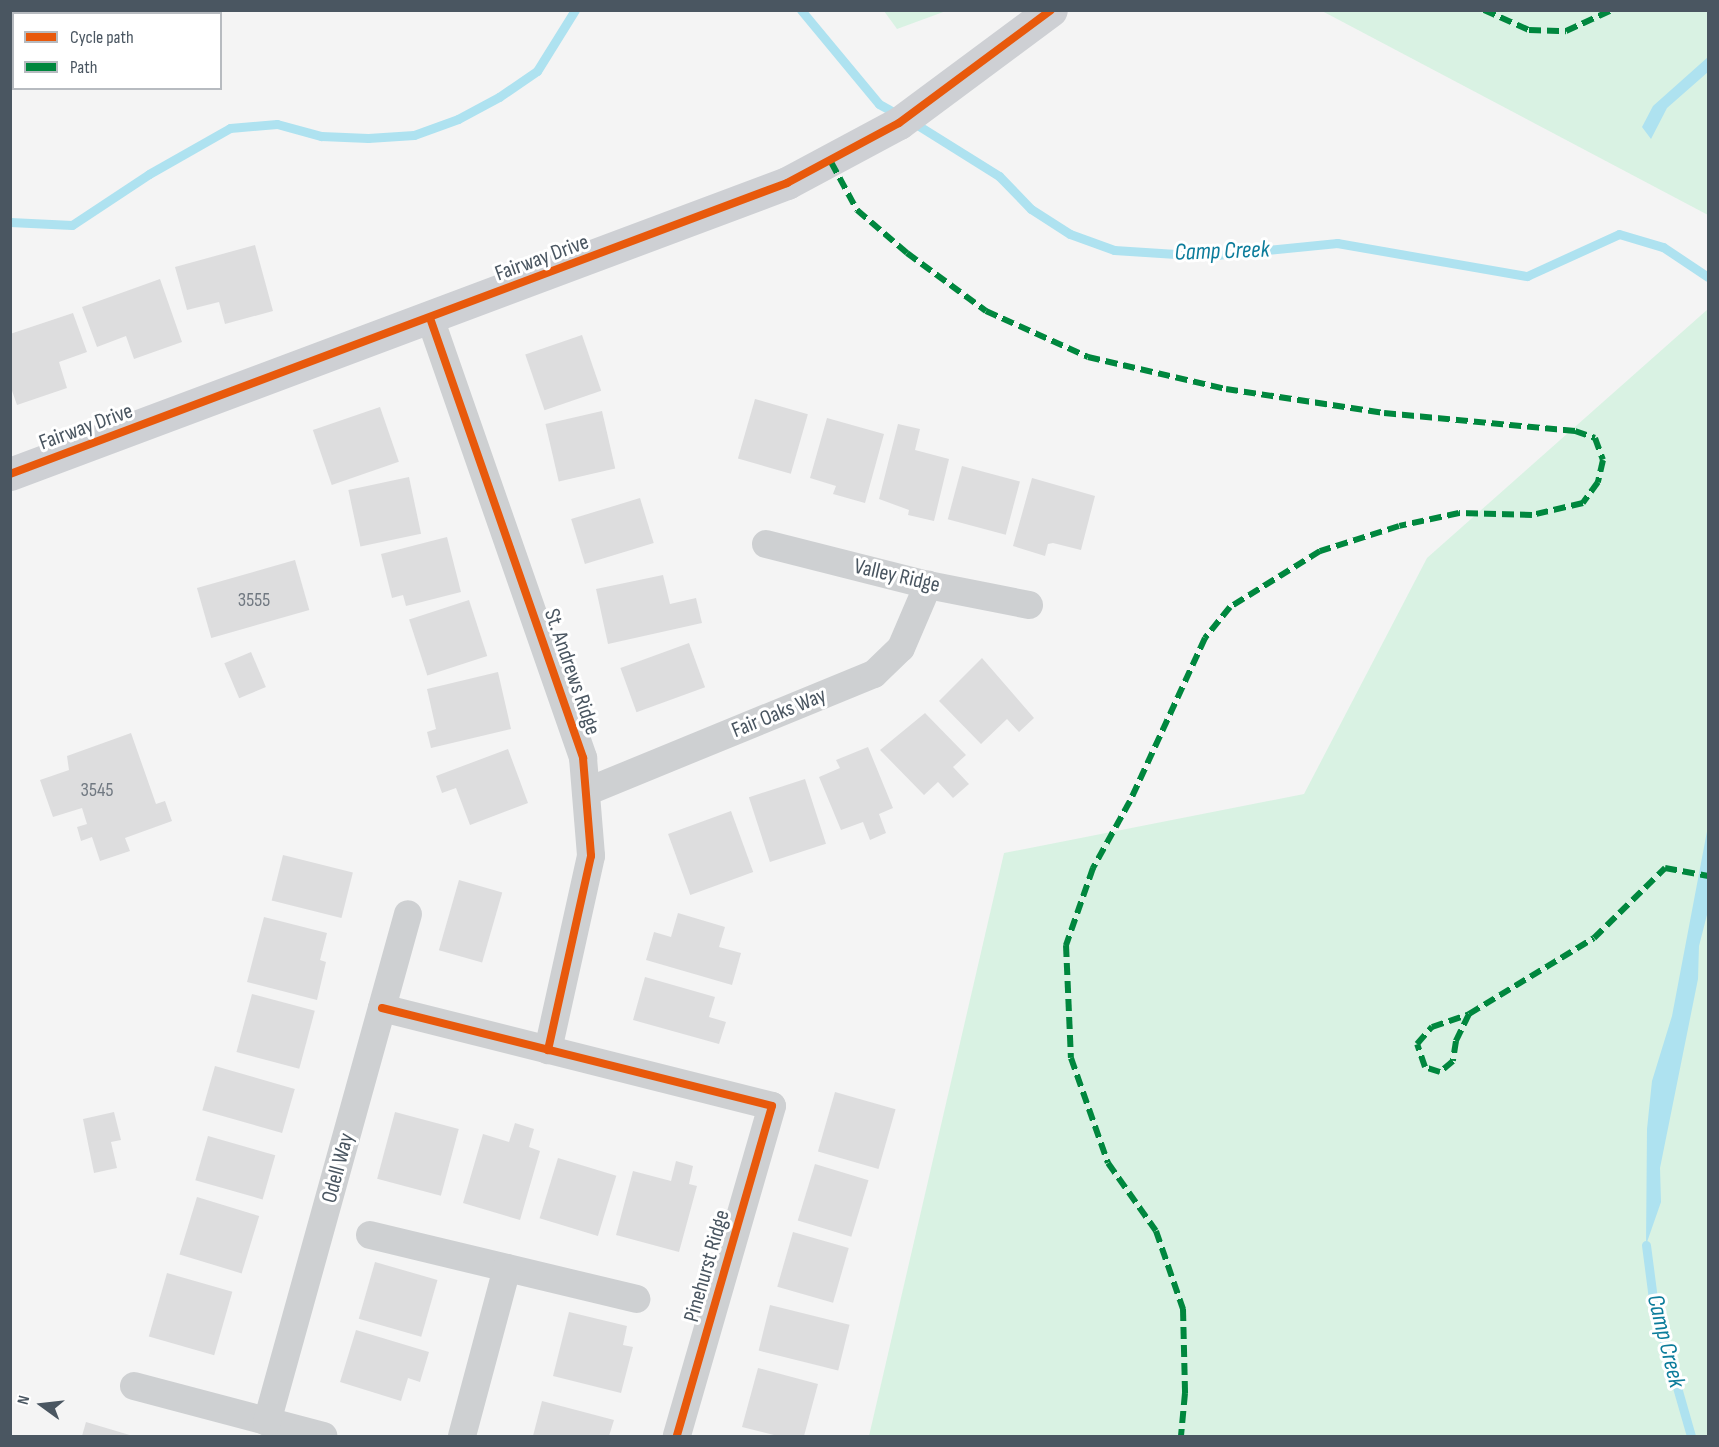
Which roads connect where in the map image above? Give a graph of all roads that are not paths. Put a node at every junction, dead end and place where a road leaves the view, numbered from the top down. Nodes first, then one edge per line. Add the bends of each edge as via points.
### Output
1 (1052, 10) edge
2 (430, 318) junction
3 (10, 474) edge
4 (766, 544) dead end
5 (928, 585) junction
6 (1029, 604) dead end
7 (586, 792) junction
8 (408, 914) dead end
9 (382, 1008) junction
10 (548, 1050) junction
11 (370, 1235) dead end
12 (507, 1268) junction
13 (636, 1299) dead end
14 (134, 1386) dead end
15 (267, 1422) junction
16 (323, 1437) edge
17 (462, 1437) edge
18 (678, 1437) edge

1 - 2 street, Fairway Drive via 971,74 842,157 718,212
2 - 3 street, Fairway Drive
2 - 7 street, St. Andrews Ridge via 583,758
4 - 5 street, Valley Ridge
5 - 6 street, Valley Ridge
5 - 7 street, Fair Oaks Way via 901,648 874,674
7 - 10 street, St. Andrews Ridge via 591,855
8 - 9 street, Odell Way
9 - 10 street
9 - 15 street, Odell Way
10 - 18 street, Pinehurst Ridge via 772,1106
11 - 12 street
12 - 13 street
12 - 17 street
14 - 15 street
15 - 16 street

